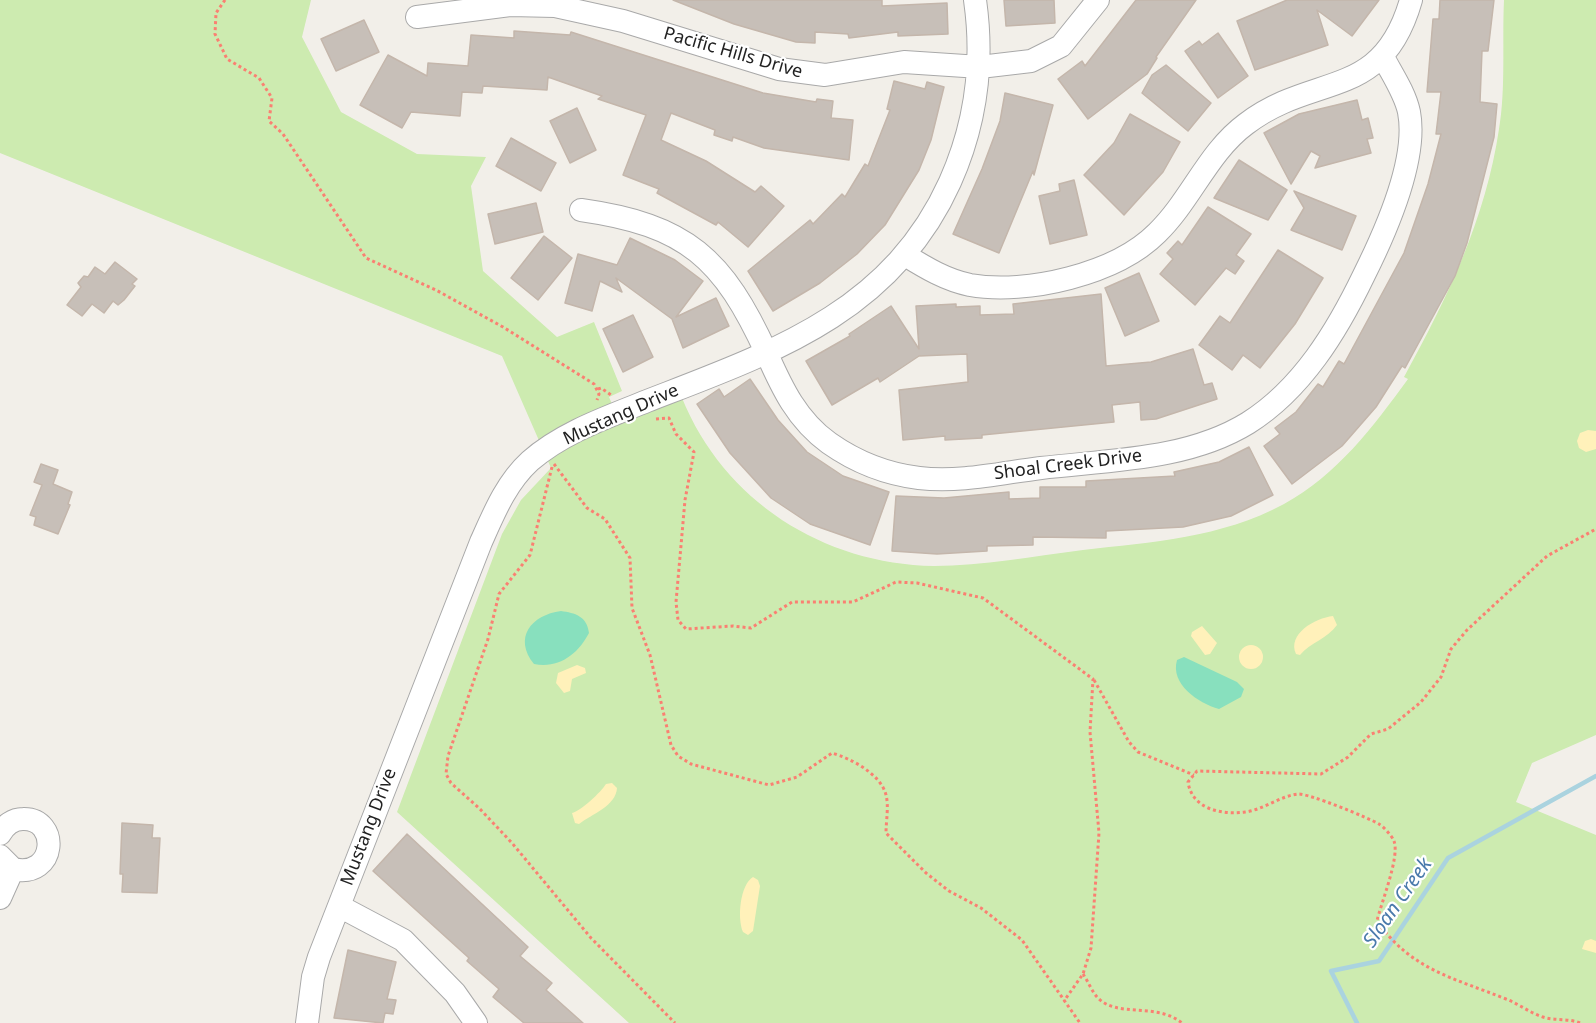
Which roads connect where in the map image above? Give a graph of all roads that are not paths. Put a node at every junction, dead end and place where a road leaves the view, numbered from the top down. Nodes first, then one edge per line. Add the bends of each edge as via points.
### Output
1 (975, 0) edge
2 (1098, 0) edge
3 (1411, 0) edge
4 (417, 17) dead end
5 (1383, 57) junction
6 (980, 67) junction
7 (581, 210) dead end
8 (905, 255) junction
9 (767, 354) junction
10 (0, 834) edge
11 (6, 862) edge
12 (0, 898) edge
13 (339, 906) junction
14 (307, 1023) edge
15 (476, 1023) edge

1 - 6 street, Mustang Drive
2 - 6 street, Pacific Hills Drive via 1074,32 1047,55 1005,66
3 - 5 street via 1401,31
4 - 6 street, Pacific Hills Drive via 536,4 598,14 802,74 846,73 904,62
5 - 8 street via 1351,80 1284,102 1245,124 1217,153 1158,232 1104,267 1061,280 987,287 952,280
5 - 9 street, Shoal Creek Drive via 1406,103 1410,130 1401,180 1378,247 1345,314 1308,367 1268,408 1224,435 1176,451 978,476 944,479 896,474 844,453 825,440 792,405
6 - 8 street, Mustang Drive via 978,91 956,168 935,211
7 - 9 street, Shoal Creek Drive via 644,222 691,247 716,267 738,296
8 - 9 street, Mustang Drive via 828,322
9 - 13 street, Mustang Drive via 579,430 550,456 517,475 494,512
10 - 11 street via 6,825 21,819 37,823 47,835 48,850 39,866 31,870
11 - 12 street
13 - 14 street, Mustang Drive via 313,977
13 - 15 street via 403,940 455,993

